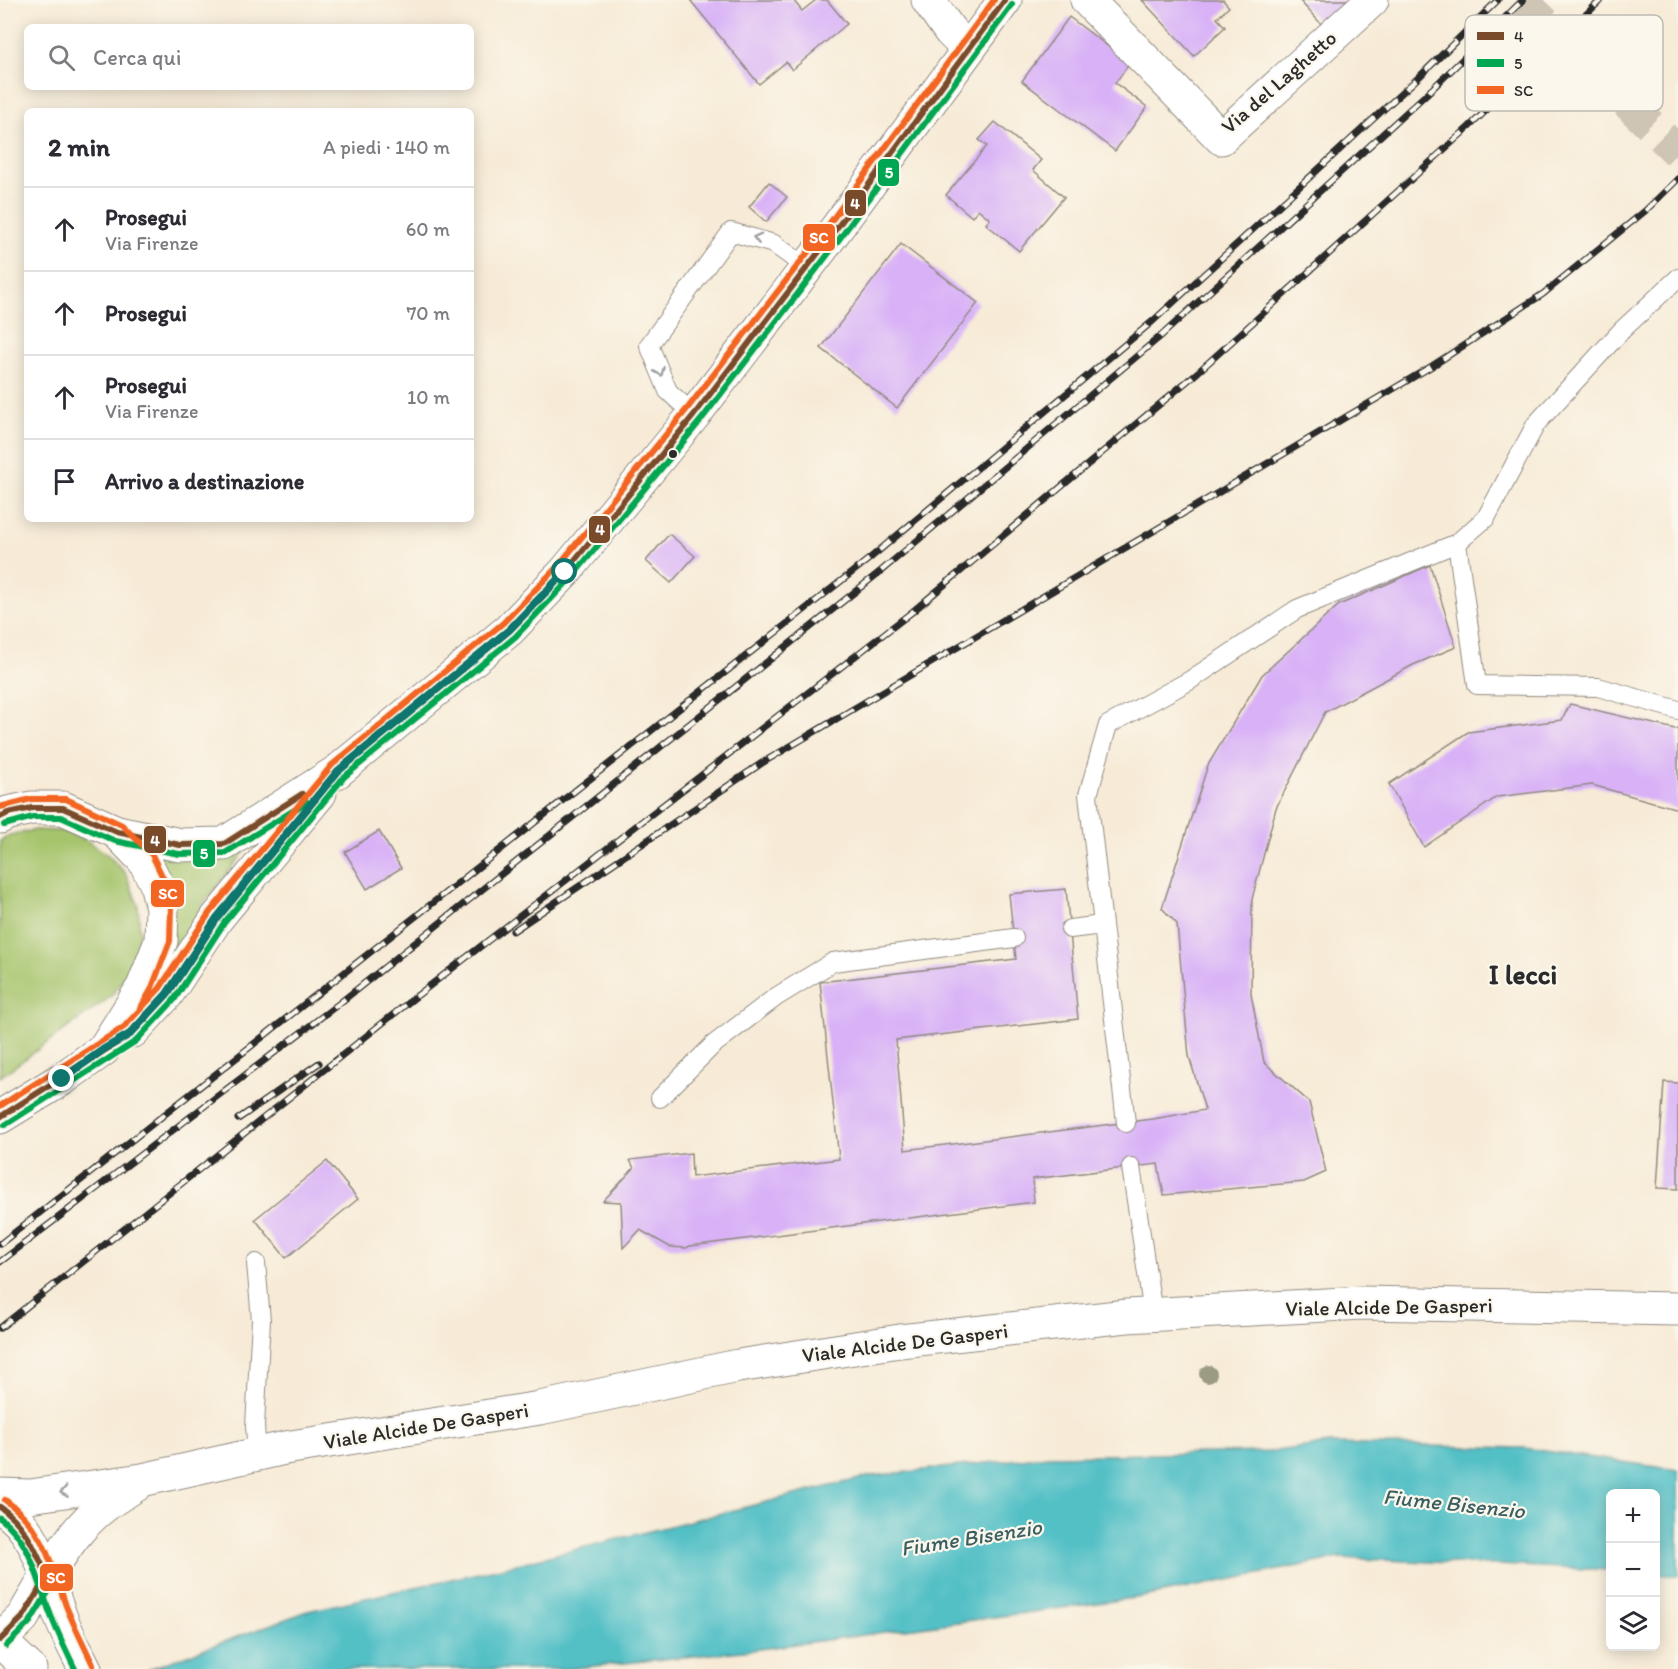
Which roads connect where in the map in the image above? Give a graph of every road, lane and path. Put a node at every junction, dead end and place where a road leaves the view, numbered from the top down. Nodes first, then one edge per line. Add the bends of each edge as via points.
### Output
1 (928, 0) edge
2 (1005, 0) edge
3 (1087, 0) edge
4 (1372, 0) edge
5 (968, 49) junction
6 (807, 268) junction
7 (1678, 278) edge
8 (694, 415) junction
9 (1457, 543) junction
10 (1678, 710) edge
11 (338, 771) junction
12 (0, 817) edge
13 (117, 832) junction
14 (1102, 925) junction
15 (1070, 929) dead end
16 (1014, 938) dead end
17 (104, 1049) junction
18 (660, 1098) dead end
19 (0, 1117) edge
20 (1126, 1122) dead end
21 (1131, 1167) dead end
22 (256, 1263) dead end
23 (1678, 1309) edge
24 (1153, 1314) junction
25 (257, 1454) junction
26 (142, 1480) junction
27 (0, 1495) edge
28 (0, 1507) edge
29 (47, 1576) junction
30 (0, 1640) edge
31 (85, 1668) edge
32 (30, 1669) edge

1 - 5 main road
2 - 5 main road
3 - 4 main road, Via del Laghetto via 1221,138
5 - 6 main road
6 - 8 main road
6 -> 8 lane via 774,244 731,232 649,345 668,391
7 - 9 lane via 1622,330 1536,424 1486,518
8 - 11 main road via 565,572 509,630
9 - 10 lane via 1477,685 1598,687
9 - 14 lane via 1297,609 1188,681 1108,725 1088,795
11 - 13 main road via 224,844 180,845
11 - 17 main road via 217,918 167,994 130,1034
12 - 13 main road via 32,808 63,808
13 - 17 main road via 144,860 156,883 162,908 161,941 142,987
14 - 15 lane
14 - 20 lane
16 - 18 lane via 833,962 776,997 713,1045
17 - 19 main road
21 - 24 lane
22 - 25 lane via 261,1320
23 - 24 main road, Viale Alcide De Gasperi via 1362,1303
24 - 25 main road, Viale Alcide De Gasperi via 900,1341 738,1366 540,1408
25 - 26 main road, Viale Alcide De Gasperi
26 -> 27 main road, Viale Alcide De Gasperi via 30,1496
26 - 29 main road via 80,1528
28 - 29 main road via 24,1527
29 - 30 main road via 23,1617
29 - 31 main road
30 - 32 main road

